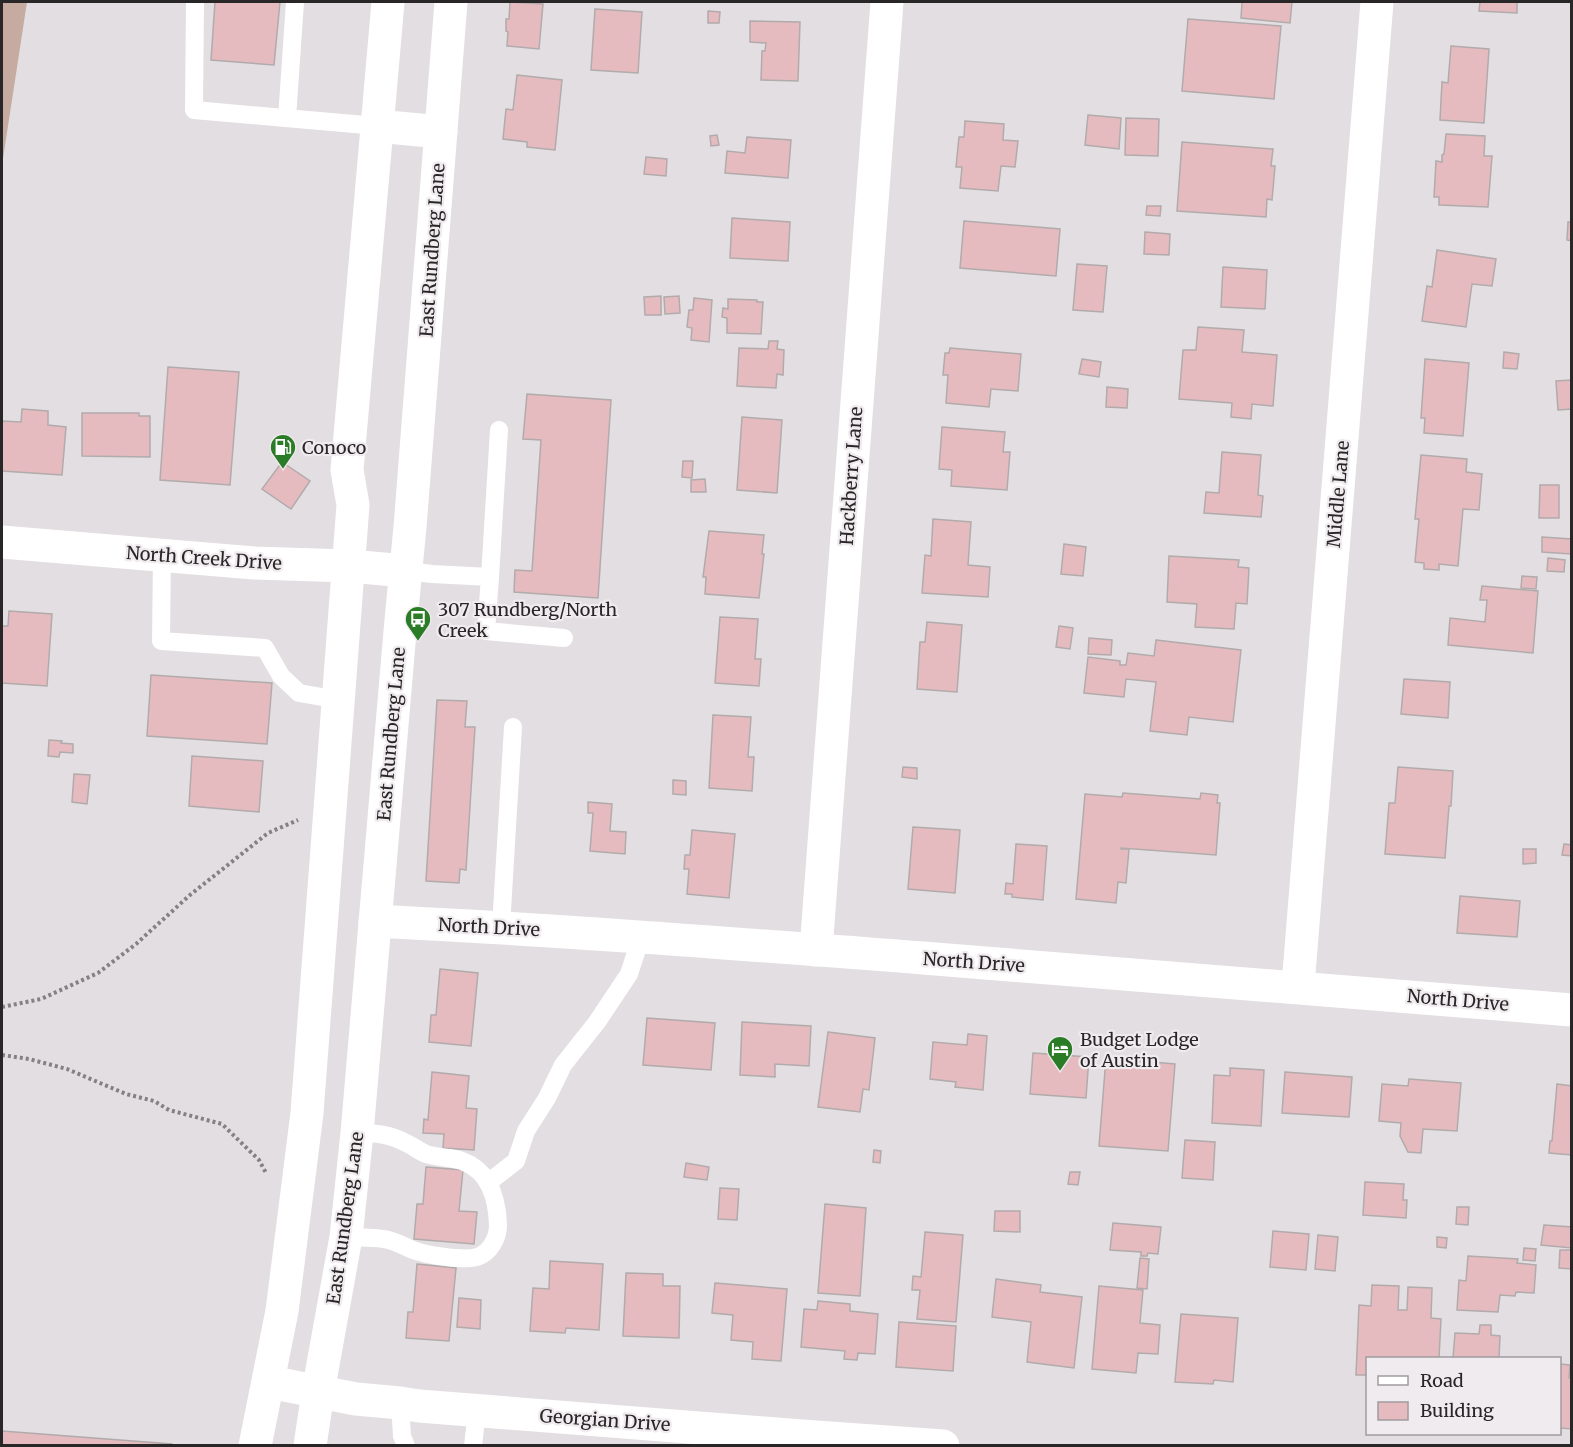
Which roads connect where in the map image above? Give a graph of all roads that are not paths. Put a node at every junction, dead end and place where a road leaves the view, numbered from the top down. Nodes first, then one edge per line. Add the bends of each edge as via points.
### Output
1 (195, 2) edge
2 (296, 2) edge
3 (388, 2) edge
4 (451, 2) edge
5 (887, 2) edge
6 (1377, 2) edge
7 (287, 118) junction
8 (377, 126) junction
9 (441, 132) junction
10 (500, 430) dead end
11 (2, 542) edge
12 (162, 556) junction
13 (349, 566) junction
14 (406, 571) junction
15 (490, 578) junction
16 (564, 638) dead end
17 (339, 700) junction
18 (513, 727) dead end
19 (375, 921) junction
20 (501, 927) junction
21 (641, 937) junction
22 (816, 950) junction
23 (1298, 986) junction
24 (1572, 1010) edge
25 (357, 1133) junction
26 (489, 1182) junction
27 (346, 1237) junction
28 (269, 1382) junction
29 (318, 1392) junction
30 (400, 1402) junction
31 (477, 1411) junction
32 (255, 1446) edge
33 (310, 1446) edge
34 (406, 1446) edge
35 (473, 1446) edge
36 (943, 1446) edge

1 - 7 lane via 194,110
2 - 7 lane
3 - 8 street
4 - 9 street, East Rundberg Lane
5 - 22 street, Hackberry Lane
6 - 23 street, Middle Lane
7 - 8 lane
8 - 9 street
8 - 13 street via 346,470 353,505
9 - 14 street, East Rundberg Lane
10 - 15 lane
11 - 12 street, North Creek Drive
12 - 13 street, North Creek Drive via 254,564
12 - 17 lane via 160,641 265,648 281,676 299,693
13 - 14 street, North Creek Drive
13 - 17 street
14 - 15 lane
14 - 19 street, East Rundberg Lane
15 - 16 lane via 486,631
17 - 28 street via 307,1113
18 - 20 lane
19 - 20 street, North Drive
19 - 25 street, East Rundberg Lane
20 - 21 street, North Drive
21 - 22 street, North Drive
21 - 26 lane via 629,974 563,1065 526,1131 516,1161
22 - 23 street, North Drive
23 - 24 street, North Drive
25 - 26 lane via 385,1135 433,1156 462,1161
25 - 27 street, East Rundberg Lane
26 - 27 lane via 497,1205 498,1235 484,1254 475,1258 424,1254 382,1238
27 - 29 street, East Rundberg Lane
28 - 29 street, Georgian Drive
28 - 32 street
29 - 30 street, Georgian Drive
29 - 33 street, East Rundberg Lane
30 - 31 street, Georgian Drive
30 - 34 lane
31 - 35 lane
31 - 36 street, Georgian Drive

